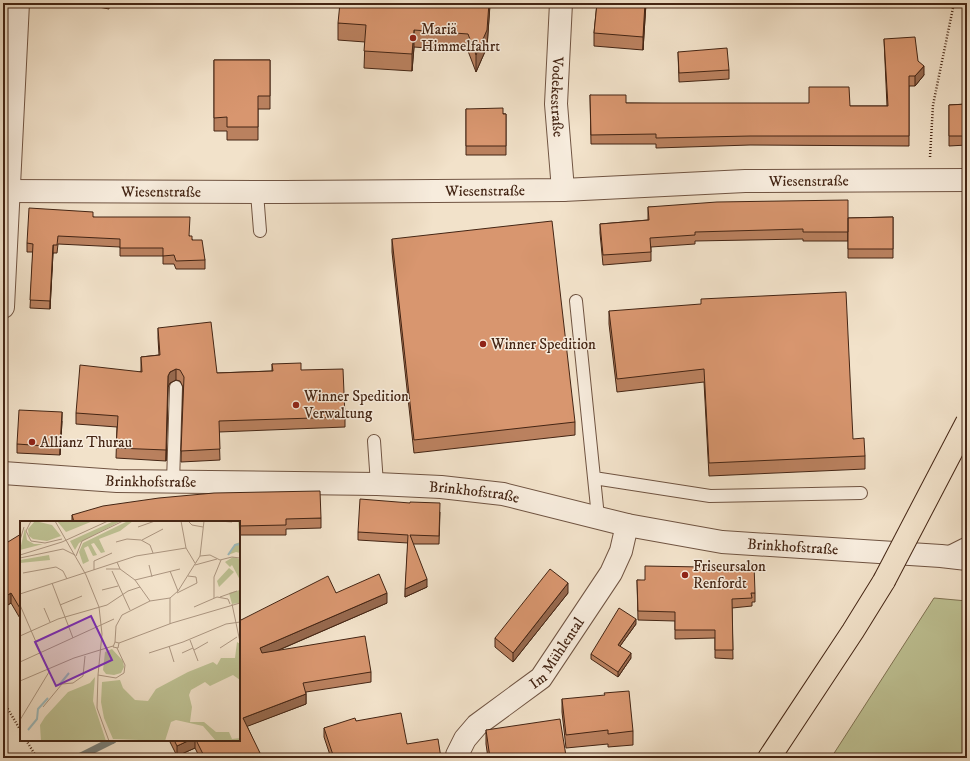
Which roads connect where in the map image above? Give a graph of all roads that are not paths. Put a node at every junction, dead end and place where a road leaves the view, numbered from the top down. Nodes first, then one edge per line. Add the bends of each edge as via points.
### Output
1 (18, 3) edge
2 (561, 3) edge
3 (967, 180) edge
4 (563, 190) junction
5 (6, 191) edge
6 (257, 192) junction
7 (260, 230) dead end
8 (576, 301) dead end
9 (3, 307) edge
10 (176, 387) dead end
11 (967, 422) edge
12 (374, 441) dead end
13 (3, 473) edge
14 (594, 478) junction
15 (173, 482) junction
16 (377, 484) junction
17 (861, 493) dead end
18 (598, 517) junction
19 (627, 525) junction
20 (967, 543) edge
21 (941, 556) junction
22 (967, 559) edge
23 (457, 758) edge
24 (769, 758) edge

1 - 5 street
2 - 4 street, Vodekestraße via 556,104
3 - 4 street, Wiesenstraße via 745,181
4 - 6 street, Wiesenstraße
5 - 6 street, Wiesenstraße
5 - 9 street
6 - 7 lane
8 - 14 lane
10 - 15 lane
11 - 24 highway, bridge via 884,581
12 - 16 lane
13 - 15 street, Brinkhofstraße
14 - 17 lane via 710,496
14 - 18 lane
15 - 16 street, Brinkhofstraße
16 - 18 street, Brinkhofstraße via 503,494
18 - 19 street, Brinkhofstraße
19 - 21 street, Brinkhofstraße via 722,542
19 - 23 street, Im Mühlental via 621,551 611,573 542,678 477,726 465,739
20 - 21 lane
21 - 22 street, Brinkhofstraße

